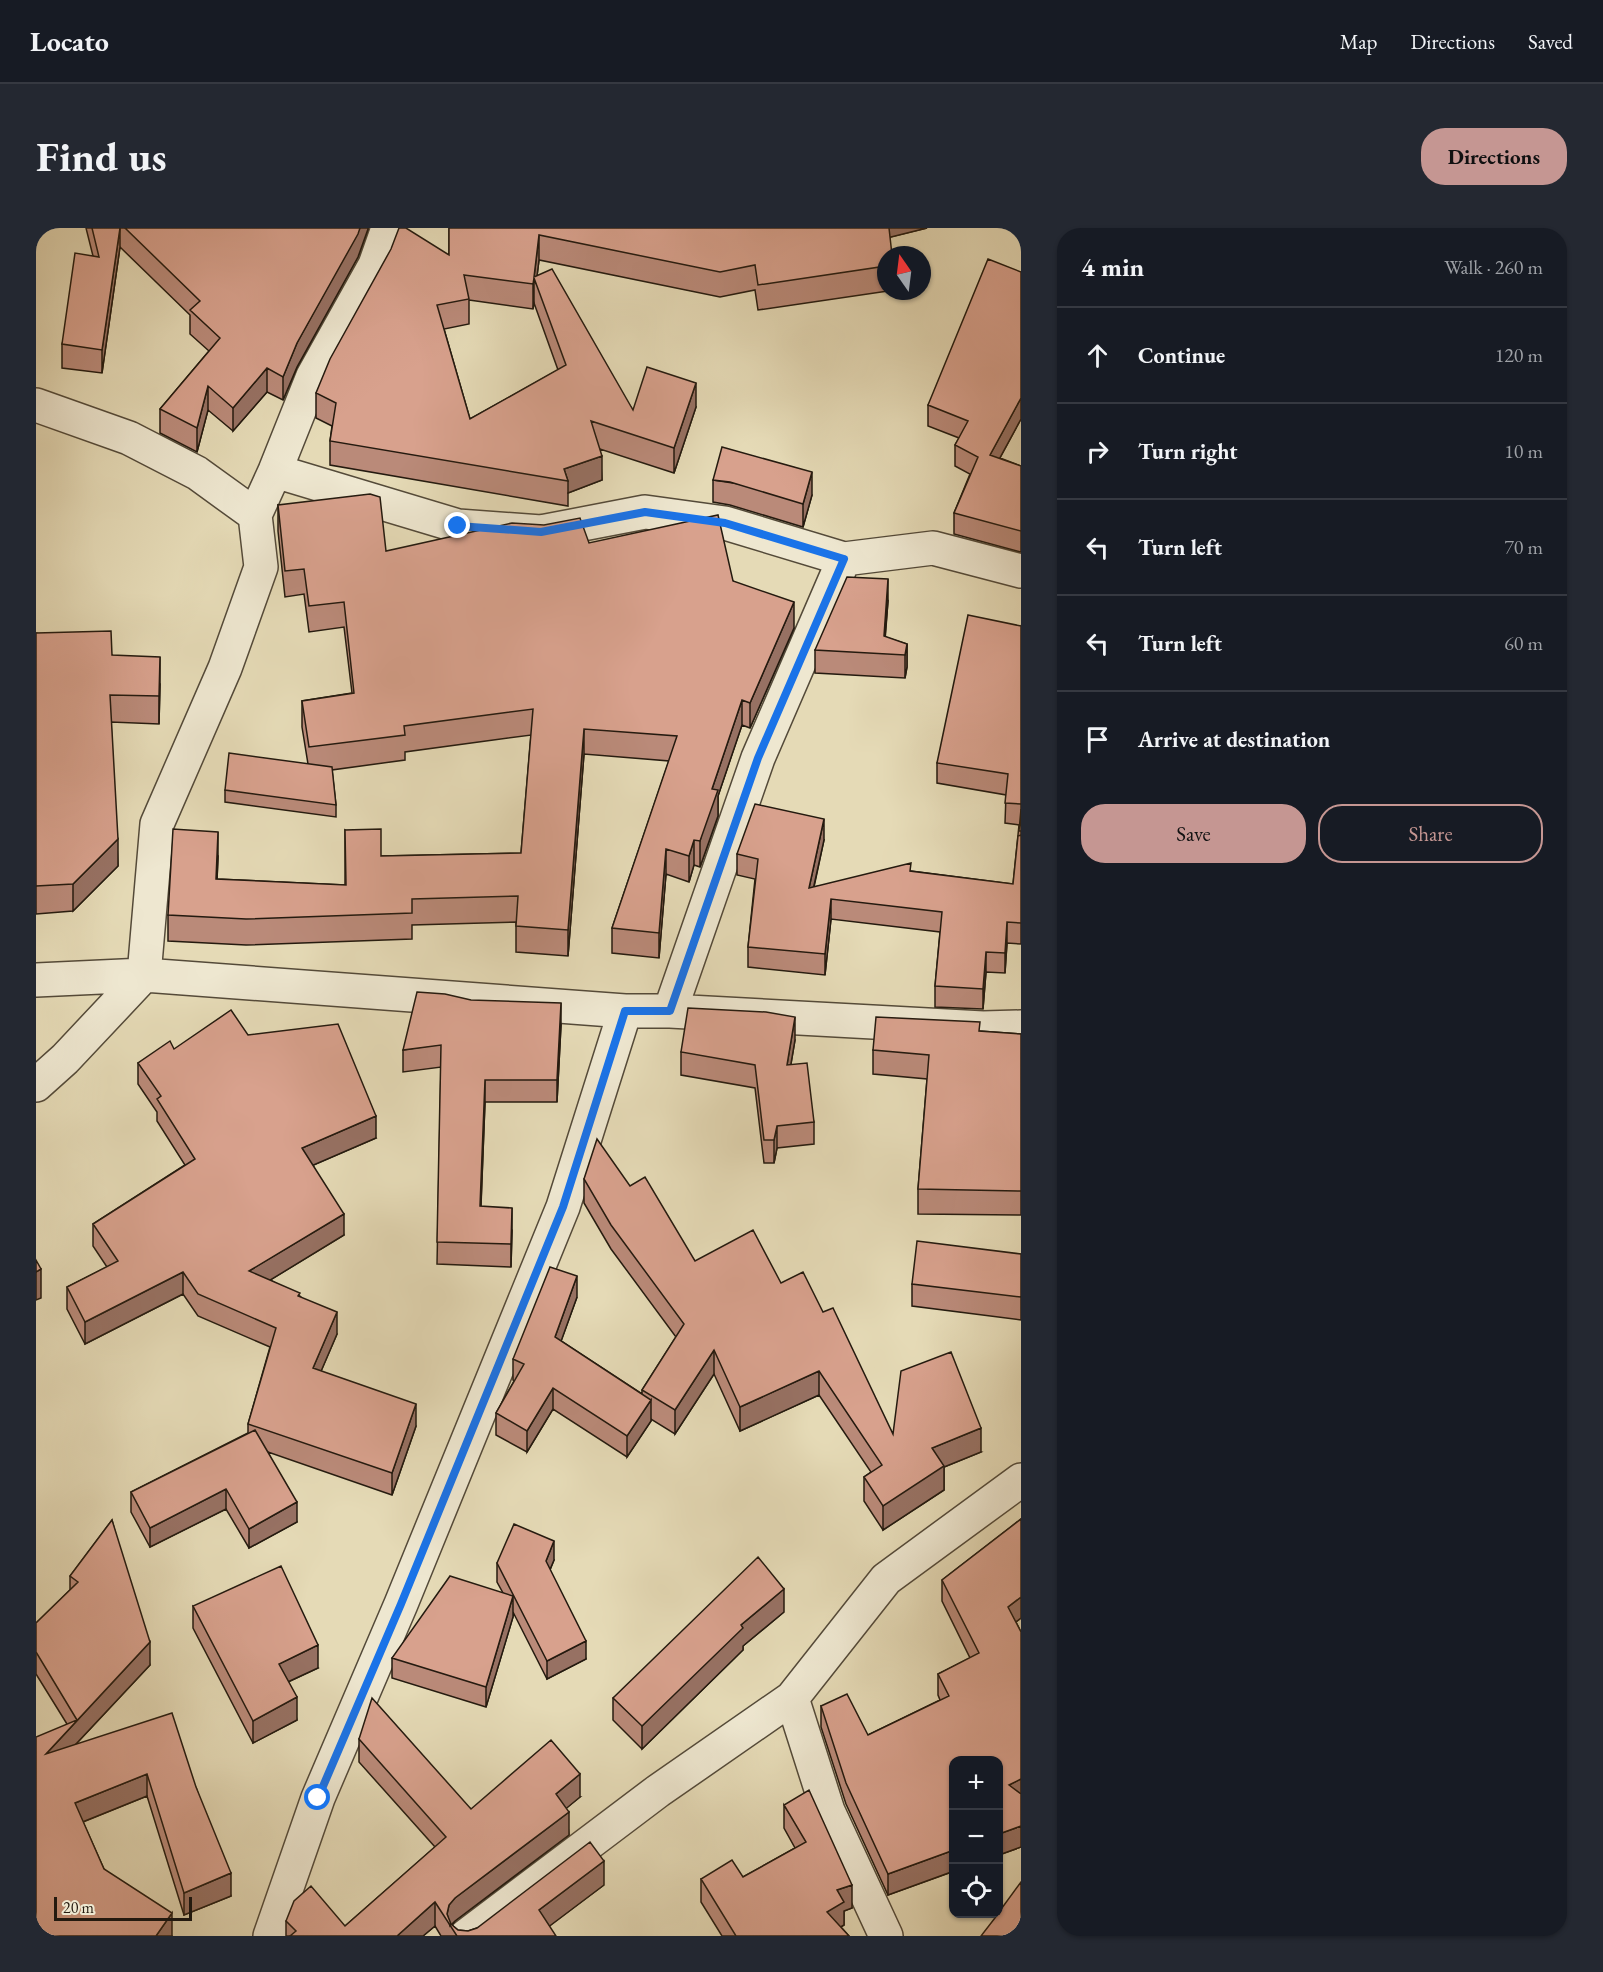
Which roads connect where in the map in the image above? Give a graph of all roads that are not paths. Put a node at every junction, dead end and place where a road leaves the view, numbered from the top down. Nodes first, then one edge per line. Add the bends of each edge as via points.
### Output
1 (388, 228) edge
2 (36, 405) edge
3 (275, 471) junction
4 (255, 515) junction
5 (844, 559) junction
6 (1021, 571) edge
7 (144, 975) junction
8 (36, 980) edge
9 (625, 1011) junction
10 (670, 1011) junction
11 (1021, 1027) edge
12 (36, 1085) edge
13 (1021, 1480) edge
14 (792, 1698) junction
15 (270, 1936) edge
16 (466, 1936) edge
17 (886, 1936) edge

1 - 3 street via 375,265 313,376
2 - 4 street via 129,438 197,473
3 - 4 street
3 - 5 street via 458,526 541,532 645,512 725,523
4 - 7 street via 261,567 225,668 157,824
5 - 6 street via 933,548
5 - 10 street via 758,758
7 - 8 street
7 - 9 street
7 - 12 street
9 - 10 street
9 - 15 street via 563,1207 318,1798
10 - 11 street
13 - 14 street via 886,1579
14 - 16 street via 658,1791
14 - 17 street via 828,1811

